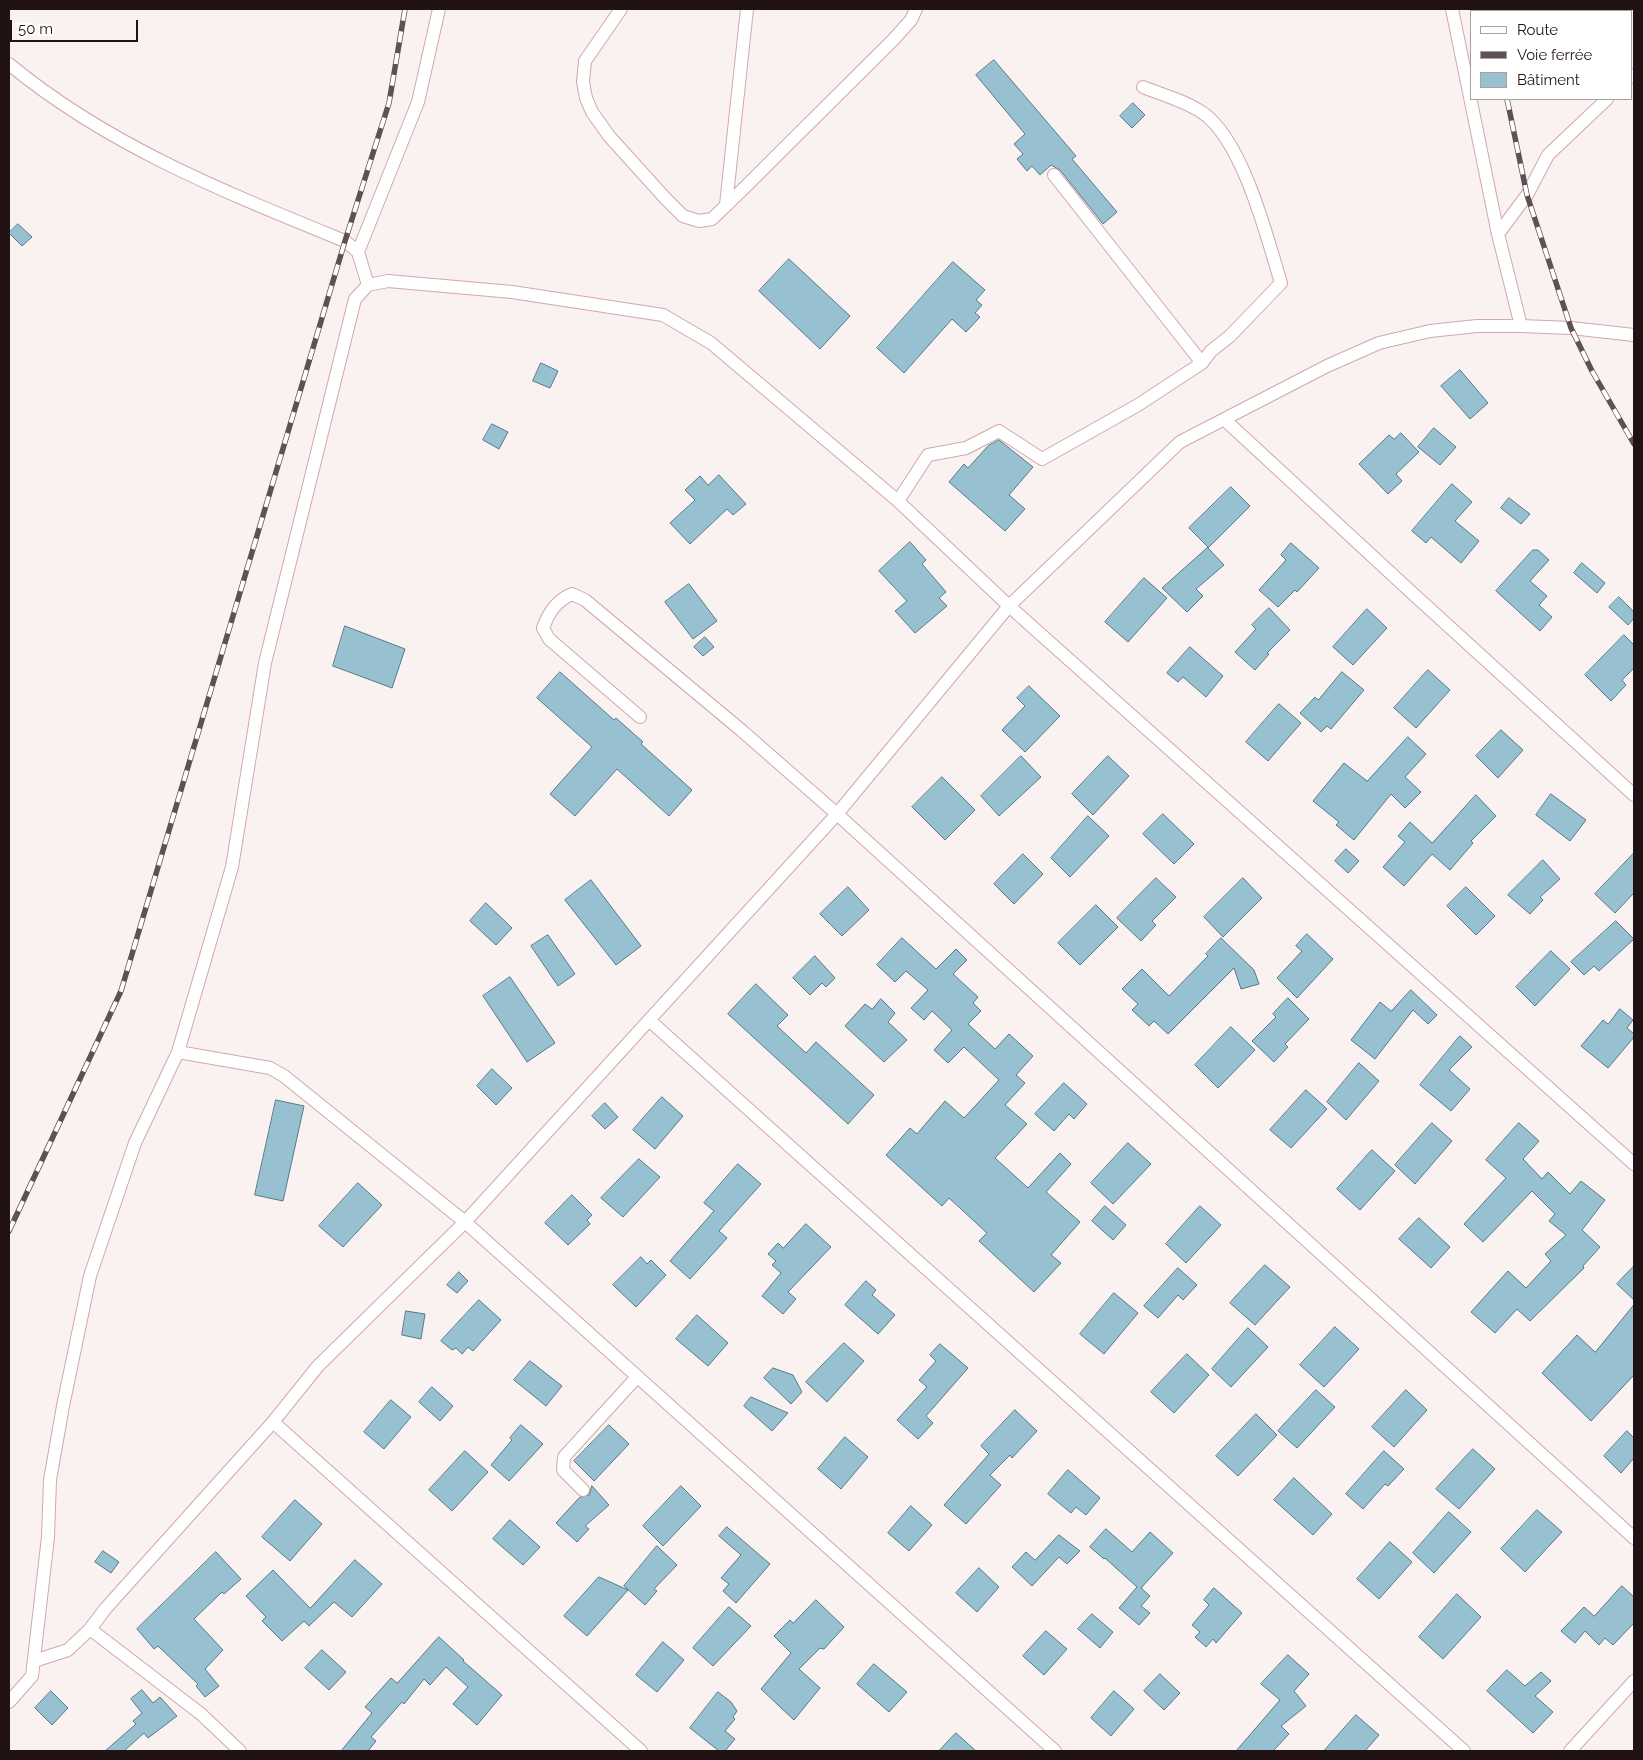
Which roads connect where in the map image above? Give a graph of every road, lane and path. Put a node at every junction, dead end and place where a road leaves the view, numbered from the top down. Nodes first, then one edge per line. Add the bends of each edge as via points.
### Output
1 (439, 9) edge
2 (621, 9) edge
3 (747, 9) edge
4 (916, 9) edge
5 (1452, 9) edge
6 (9, 64) edge
7 (1143, 87) dead end
8 (1470, 97) edge
9 (1471, 100) edge
10 (1606, 100) edge
11 (1054, 175) dead end
12 (726, 205) junction
13 (1498, 234) junction
14 (358, 252) junction
15 (368, 284) junction
16 (1521, 326) junction
17 (1634, 335) edge
18 (1202, 362) junction
19 (1225, 420) junction
20 (898, 501) junction
21 (1010, 606) junction
22 (640, 716) dead end
23 (1634, 795) edge
24 (837, 814) junction
25 (649, 1020) junction
26 (178, 1052) junction
27 (1634, 1164) edge
28 (465, 1222) junction
29 (636, 1378) junction
30 (273, 1422) junction
31 (583, 1490) dead end
32 (1634, 1538) edge
33 (90, 1629) junction
34 (34, 1661) junction
35 (1634, 1681) edge
36 (9, 1702) edge
37 (240, 1751) edge
38 (640, 1751) edge
39 (1055, 1751) edge
40 (1464, 1751) edge
41 (1570, 1751) edge

1 - 14 street via 418,102
2 - 12 street via 585,61 583,82 592,112 609,136 683,216 699,221 712,218
3 - 12 street
4 - 12 street via 911,20 893,40
5 - 8 street
6 - 14 street via 36,87 95,126 156,160 230,195 345,241
7 - 18 street via 1203,113 1226,138 1256,205 1281,283
9 - 13 street
10 - 13 street via 1548,155 1527,195
11 - 18 street
13 - 16 street
14 - 15 street
15 - 20 street via 388,281 512,292 663,315 711,343
15 - 26 street via 355,299 265,663 232,867
16 - 17 street
16 - 19 street via 1430,330 1378,343 1291,382
18 - 20 street via 1138,405 1042,459 999,431 966,448 928,455
19 - 21 street via 1180,442
19 - 23 street
20 - 21 street
21 - 24 street
21 - 27 street
22 - 24 street via 549,639 543,628 560,599 572,594 586,600
24 - 25 street
24 - 32 street
25 - 28 street
25 - 40 street
26 - 28 street via 270,1068 284,1076
26 - 34 street via 135,1143 90,1276 50,1480 48,1537
28 - 29 street
28 - 30 street via 318,1366
29 - 31 street via 564,1457 562,1470
29 - 39 street
30 - 33 street
30 - 38 street
33 - 34 street via 68,1650
33 - 37 street via 201,1714
34 - 36 street via 32,1676
35 - 41 street

